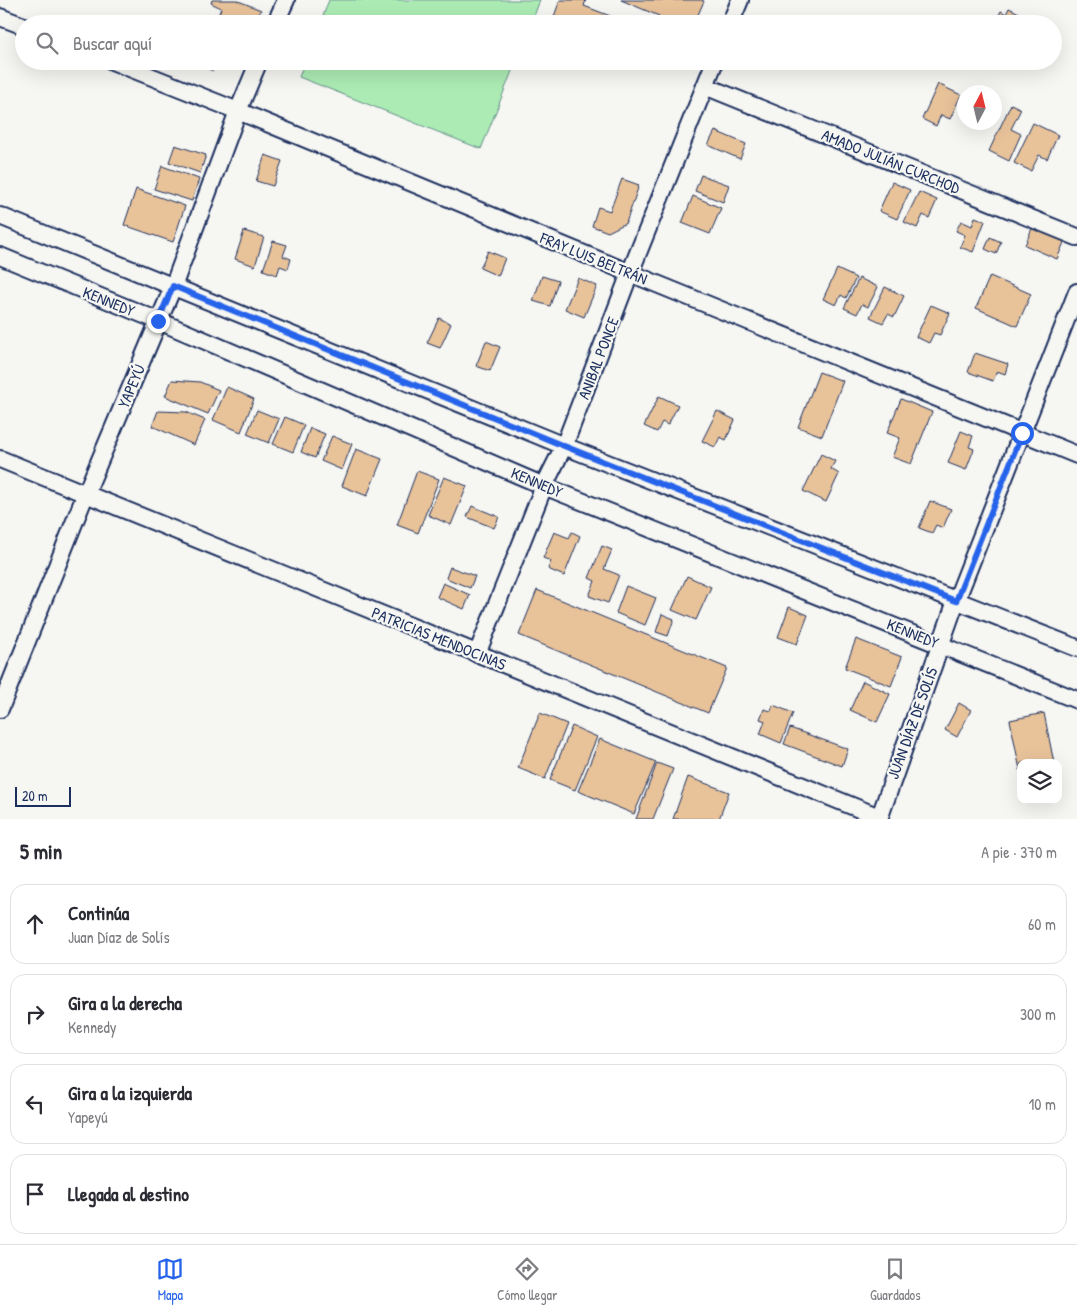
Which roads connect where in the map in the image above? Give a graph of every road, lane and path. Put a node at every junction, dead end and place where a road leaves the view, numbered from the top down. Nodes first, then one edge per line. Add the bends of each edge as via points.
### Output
1 (286, 0) edge
2 (740, 0) edge
3 (279, 15) edge
4 (734, 15) edge
5 (0, 17) edge
6 (15, 23) edge
7 (135, 70) edge
8 (255, 70) edge
9 (711, 70) edge
10 (705, 86) junction
11 (238, 111) junction
12 (0, 216) edge
13 (1077, 236) edge
14 (0, 256) edge
15 (630, 273) junction
16 (173, 286) junction
17 (1077, 292) edge
18 (158, 321) junction
19 (1022, 433) junction
20 (564, 446) junction
21 (1077, 455) edge
22 (0, 458) edge
23 (544, 486) junction
24 (86, 494) junction
25 (956, 601) junction
26 (940, 644) junction
27 (1077, 648) edge
28 (477, 654) junction
29 (1077, 700) edge
30 (0, 709) edge
31 (879, 818) edge

1 - 3 street
2 - 4 street
5 - 6 street
7 - 11 street, FRAY LUIS BELTRÁN
8 - 11 street, YAPEYÚ
9 - 10 street, ANIBAL PONCE
10 - 13 street, AMADO JULIÁN CURCHOD
10 - 15 street, ANIBAL PONCE
11 - 15 street, FRAY LUIS BELTRÁN
11 - 16 street, YAPEYÚ
12 - 16 street
14 - 18 street, KENNEDY
15 - 19 street, FRAY LUIS BELTRÁN
15 - 20 street, ANIBAL PONCE
16 - 18 street, YAPEYÚ
16 - 20 street
17 - 19 street, JUAN DÍAZ DE SOLÍS
18 - 23 street, KENNEDY
18 - 24 street, YAPEYÚ
19 - 21 street, FRAY LUIS BELTRÁN
19 - 25 street, JUAN DÍAZ DE SOLÍS
20 - 23 street, ANIBAL PONCE
20 - 25 street
22 - 24 street, PATRICIAS MENDOCINAS
23 - 26 street, KENNEDY
23 - 28 street, ANIBAL PONCE
24 - 28 street, PATRICIAS MENDOCINAS
24 - 30 street, YAPEYÚ
25 - 26 street, JUAN DÍAZ DE SOLÍS
25 - 27 street
26 - 29 street, KENNEDY
26 - 31 street, JUAN DÍAZ DE SOLÍS
28 - 31 street, PATRICIAS MENDOCINAS

